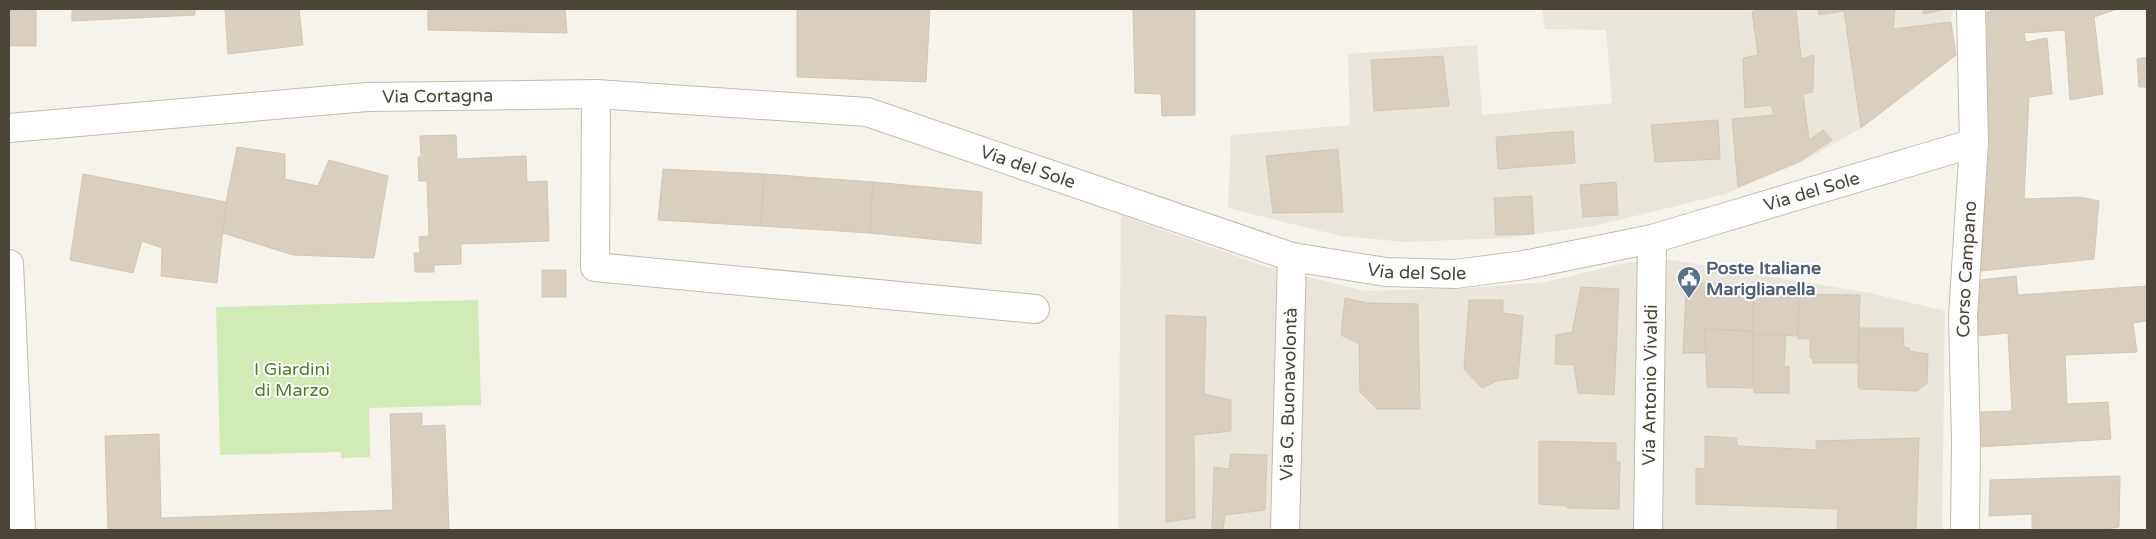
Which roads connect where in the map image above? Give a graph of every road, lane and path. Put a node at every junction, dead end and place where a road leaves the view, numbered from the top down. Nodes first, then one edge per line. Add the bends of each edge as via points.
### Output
1 (1971, 9) edge
2 (596, 94) junction
3 (867, 112) joint
4 (9, 128) edge
5 (1974, 143) junction
6 (1652, 239) junction
7 (1292, 257) junction
8 (9, 264) edge
9 (1035, 309) dead end
10 (21, 530) edge
11 (1285, 530) edge
12 (1648, 530) edge
13 (1965, 530) edge

1 - 5 street, Corso Campano
2 - 3 street, Via Cortagna
2 - 4 street, Via Cortagna via 367,97
2 - 9 street via 595,267
3 - 7 street, Via del Sole
5 - 6 street, Via del Sole
5 - 13 street, Corso Campano via 1963,316
6 - 7 street, Via del Sole via 1524,265 1455,274 1386,272
6 - 12 street, Via Antonio Vivaldi
7 - 11 street, Via G. Buonavolontà
8 - 10 street

